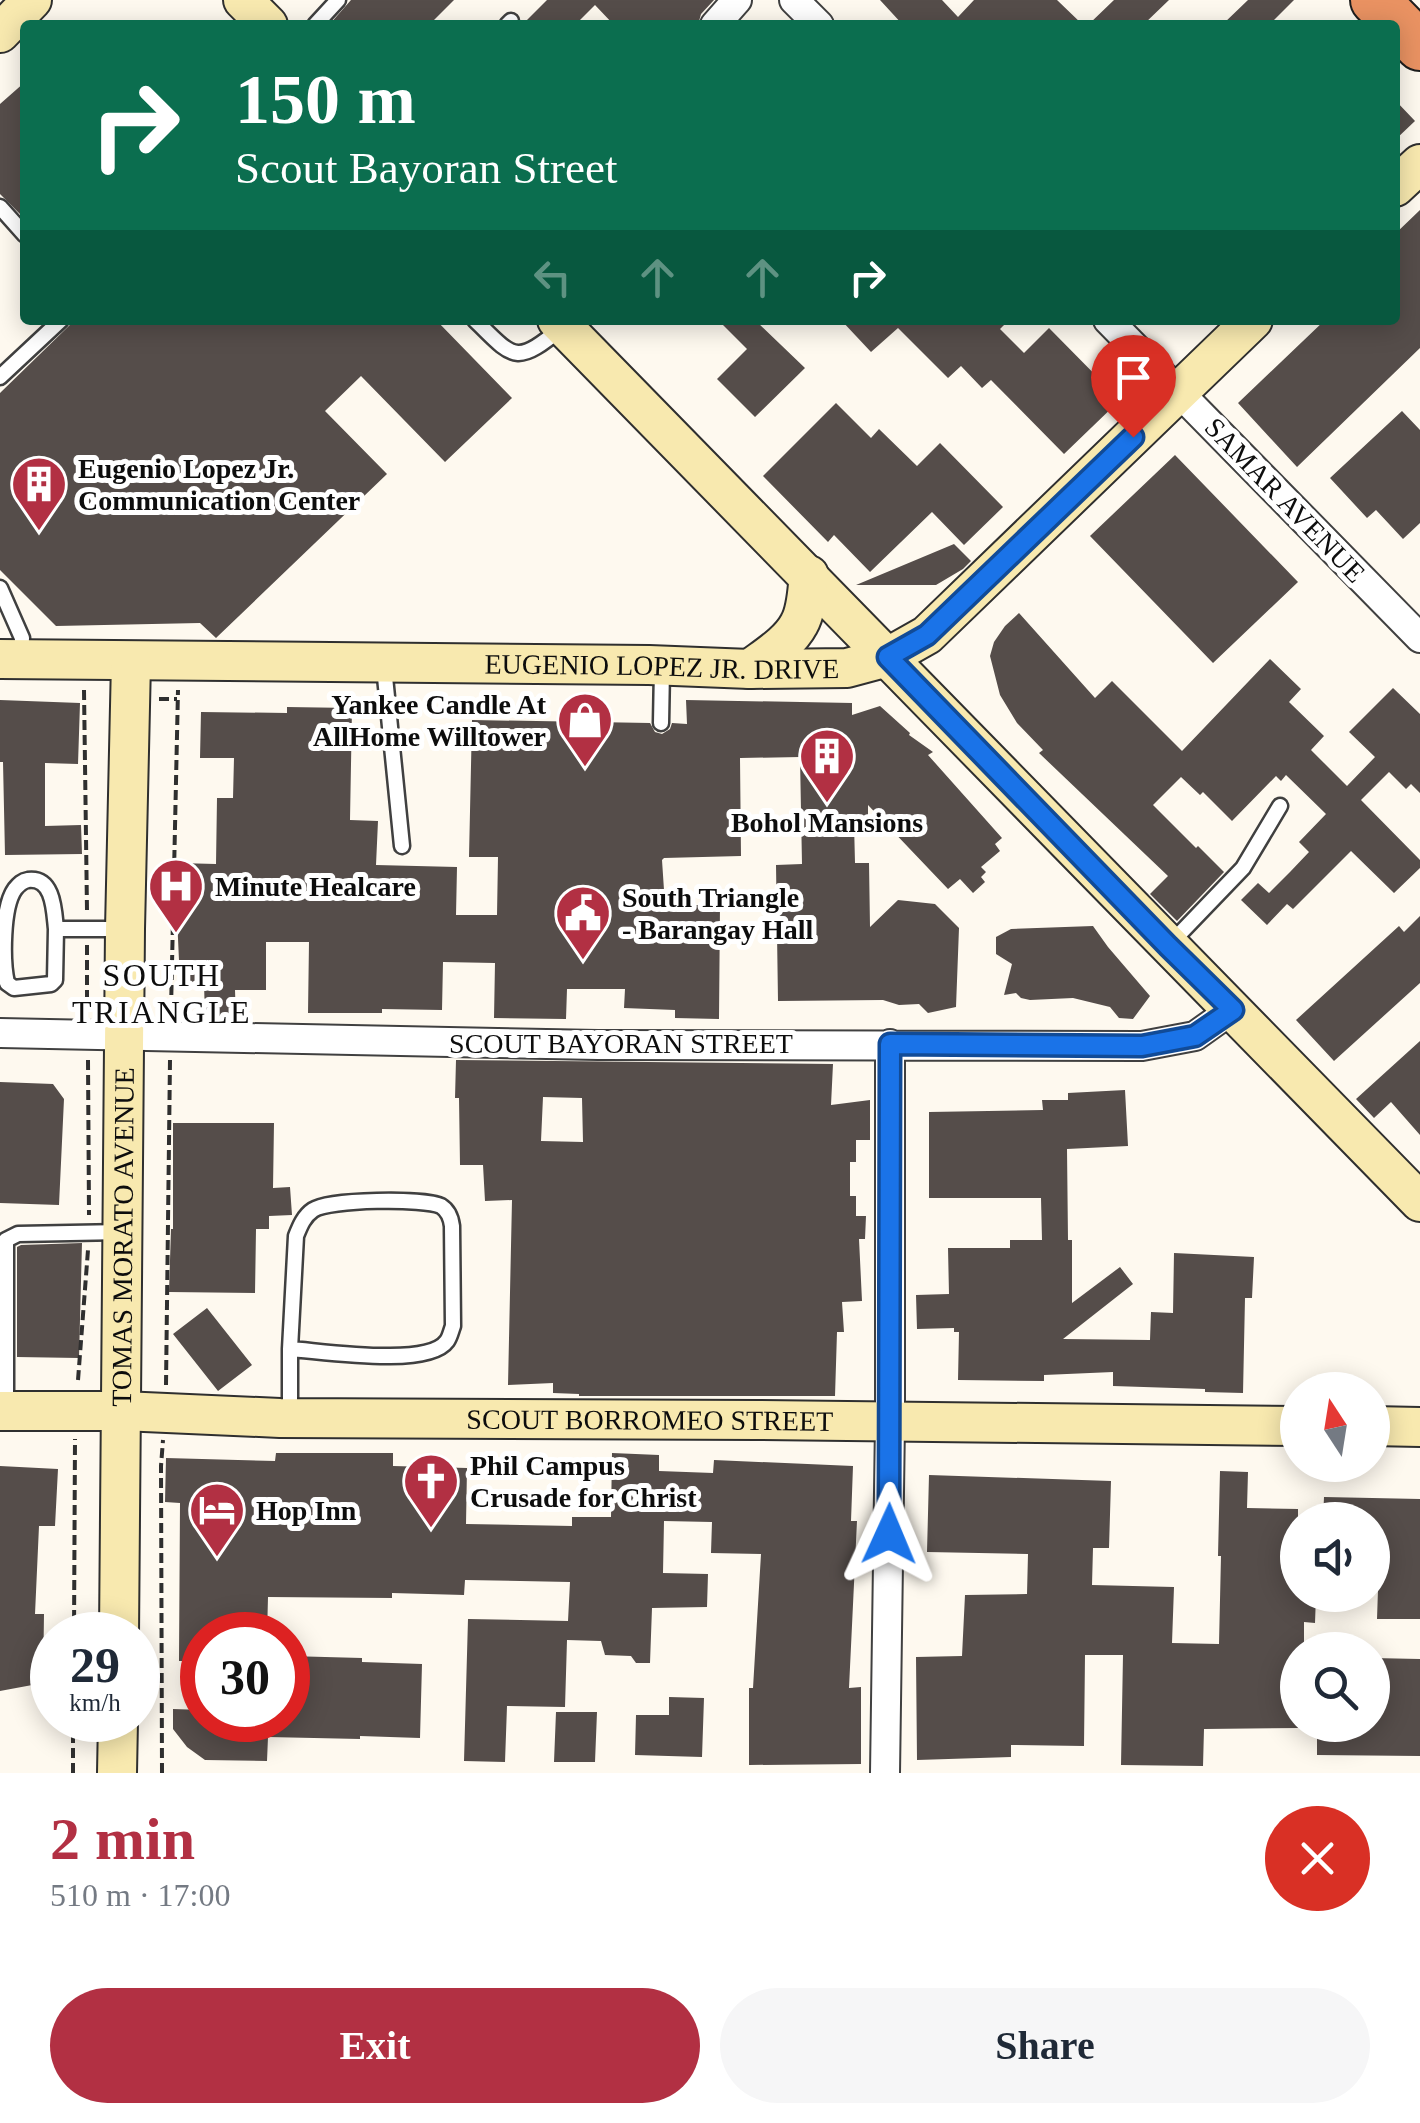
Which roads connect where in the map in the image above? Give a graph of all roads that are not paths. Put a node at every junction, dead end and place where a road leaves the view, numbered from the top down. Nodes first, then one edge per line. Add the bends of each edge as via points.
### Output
1 (32, 0) edge
2 (243, 0) edge
3 (338, 0) edge
4 (737, 0) edge
5 (794, 0) edge
6 (1376, 0) edge
7 (263, 20) edge
8 (320, 20) edge
9 (719, 20) edge
10 (814, 20) edge
11 (1395, 20) edge
12 (1400, 25) edge
13 (0, 33) edge
14 (1420, 46) edge
15 (1420, 164) edge
16 (1400, 182) edge
17 (0, 208) edge
18 (20, 230) edge
19 (56, 325) edge
20 (480, 325) edge
21 (559, 325) edge
22 (561, 325) edge
23 (1113, 325) edge
24 (1248, 325) edge
25 (0, 377) edge
26 (1178, 392) junction
27 (809, 575) junction
28 (0, 588) edge
29 (1420, 638) edge
30 (14, 652) edge
31 (888, 657) junction
32 (130, 662) junction
33 (384, 662) junction
34 (662, 665) junction
35 (750, 669) junction
36 (661, 723) dead end
37 (1280, 806) dead end
38 (402, 846) dead end
39 (126, 928) junction
40 (56, 929) junction
41 (1168, 946) junction
42 (1233, 1010) junction
43 (0, 1033) edge
44 (126, 1036) junction
45 (890, 1044) junction
46 (1420, 1202) edge
47 (106, 1232) junction
48 (290, 1349) junction
49 (3, 1411) edge
50 (122, 1412) junction
51 (290, 1418) junction
52 (890, 1422) junction
53 (1280, 1426) edge
54 (1390, 1426) edge
55 (1420, 1427) edge
56 (119, 1612) edge
57 (118, 1742) edge
58 (117, 1773) edge
59 (885, 1773) edge

1 - 13 street
2 - 7 street
3 - 8 lane
4 - 9 street
5 - 10 street
6 - 11 highway
12 - 14 highway
15 - 16 street
17 - 18 lane
19 - 25 lane
20 - 21 lane via 516,353 542,345
22 - 27 street
23 - 26 street, SAMAR AVENUE
24 - 26 street, EUGENIO LOPEZ JR. DRIVE
26 - 29 street, SAMAR AVENUE
26 - 31 street, EUGENIO LOPEZ JR. DRIVE via 927,635
27 - 31 street
27 - 35 street via 799,624
28 - 30 lane
30 - 32 street, EUGENIO LOPEZ JR. DRIVE
31 - 35 street, EUGENIO LOPEZ JR. DRIVE via 847,668
31 - 41 street
32 - 33 street, EUGENIO LOPEZ JR. DRIVE
32 - 39 street, TOMAS MORATO AVENUE
33 - 34 street, EUGENIO LOPEZ JR. DRIVE
33 - 38 lane
34 - 35 street, EUGENIO LOPEZ JR. DRIVE
34 - 36 lane
37 - 41 lane via 1243,868
39 - 40 lane
39 - 44 street, TOMAS MORATO AVENUE
40 - 40 lane via 47,887 29,880 18,884 7,911 7,983 14,988 55,980
41 - 42 street
42 - 45 street, SCOUT BAYORAN STREET via 1195,1036 1142,1046
42 - 46 street
43 - 44 street, SCOUT BAYORAN STREET
44 - 45 street, SCOUT BAYORAN STREET
44 - 47 street, TOMAS MORATO AVENUE
45 - 52 street
47 - 49 lane via 18,1234 6,1240
47 - 50 street, TOMAS MORATO AVENUE
48 - 48 lane via 296,1236 312,1210 350,1201 445,1208 452,1226 448,1341 424,1354 395,1357
48 - 51 lane
49 - 50 street, SCOUT BORROMEO STREET
50 - 51 street, SCOUT BORROMEO STREET
50 - 56 street, TOMAS MORATO AVENUE
51 - 52 street, SCOUT BORROMEO STREET
52 - 53 street, SCOUT BORROMEO STREET
52 - 59 street
54 - 55 street
57 - 58 street

